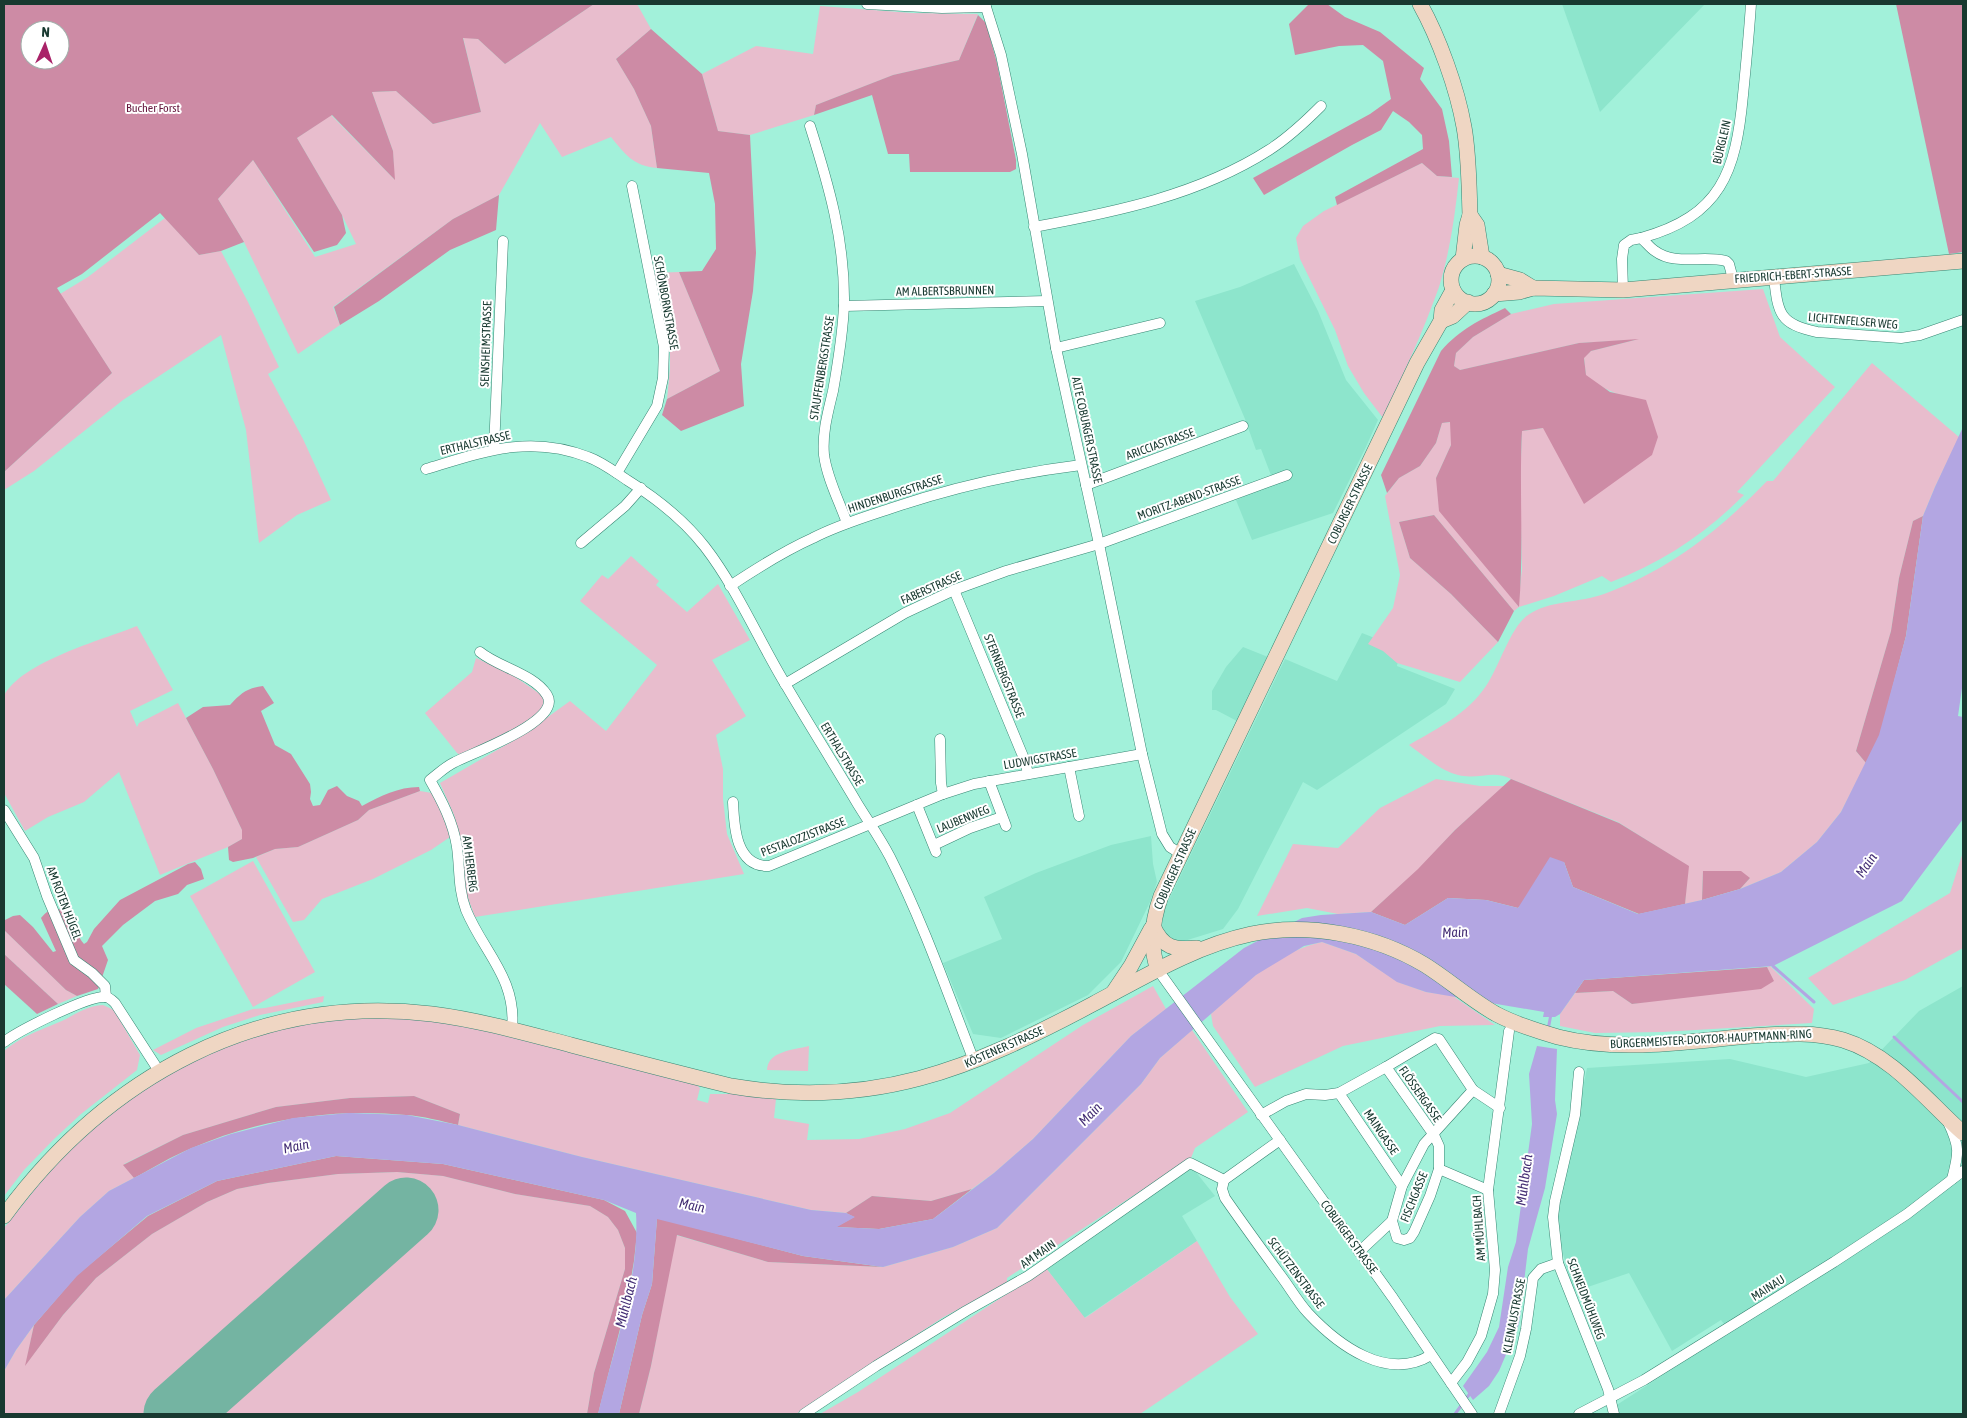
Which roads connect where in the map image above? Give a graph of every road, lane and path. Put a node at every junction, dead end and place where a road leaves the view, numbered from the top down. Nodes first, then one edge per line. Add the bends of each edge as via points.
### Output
1 (867, 4) edge
2 (1420, 4) edge
3 (1751, 4) edge
4 (986, 5) edge
5 (1321, 106) dead end
6 (810, 126) dead end
7 (632, 186) dead end
8 (1470, 215) junction
9 (1034, 227) junction
10 (1641, 238) junction
11 (503, 241) dead end
12 (1482, 257) junction
13 (1463, 259) junction
14 (1963, 261) edge
15 (1498, 274) junction
16 (1774, 278) junction
17 (1732, 279) junction
18 (1452, 288) junction
19 (1533, 288) junction
20 (1623, 290) junction
21 (1494, 294) junction
22 (1047, 300) junction
23 (1468, 302) junction
24 (844, 306) junction
25 (1963, 320) edge
26 (1441, 321) junction
27 (1160, 323) dead end
28 (1056, 348) junction
29 (1243, 426) dead end
30 (494, 449) junction
31 (1081, 465) junction
32 (426, 469) dead end
33 (617, 473) junction
34 (1287, 475) dead end
35 (1086, 484) junction
36 (641, 488) junction
37 (847, 523) junction
38 (581, 543) dead end
39 (1099, 544) junction
40 (730, 586) junction
41 (954, 590) junction
42 (480, 652) dead end
43 (785, 684) junction
44 (940, 739) dead end
45 (1142, 754) junction
46 (1069, 767) junction
47 (1028, 774) junction
48 (989, 782) junction
49 (943, 794) junction
50 (733, 802) dead end
51 (917, 804) junction
52 (4, 810) edge
53 (1078, 816) dead end
54 (870, 824) junction
55 (1181, 854) junction
56 (1153, 926) junction
57 (1206, 947) junction
58 (1158, 970) junction
59 (1112, 994) junction
60 (106, 997) junction
61 (512, 1029) junction
62 (1510, 1031) dead end
63 (4, 1042) edge
64 (974, 1062) junction
65 (1386, 1067) junction
66 (159, 1071) junction
67 (1579, 1072) dead end
68 (1473, 1090) junction
69 (1339, 1093) junction
70 (1500, 1108) junction
71 (1261, 1115) junction
72 (1945, 1117) junction
73 (1963, 1133) edge
74 (1434, 1135) junction
75 (1280, 1140) junction
76 (1439, 1168) junction
77 (1963, 1171) edge
78 (1952, 1179) junction
79 (1224, 1180) junction
80 (1402, 1186) junction
81 (1488, 1190) junction
82 (4, 1216) edge
83 (1392, 1221) junction
84 (1359, 1252) junction
85 (1558, 1263) junction
86 (1431, 1355) junction
87 (1452, 1386) junction
88 (1610, 1399) junction
89 (1472, 1413) edge
90 (804, 1414) edge
91 (1499, 1414) edge
92 (1579, 1414) edge
93 (1614, 1414) edge

1 - 4 street via 942,8
2 - 8 street via 1458,102 1467,151
3 - 10 street, BÜRGLEIN via 1739,131 1724,181 1712,197 1685,220
4 - 9 street, ALTE COBURGER STRASSE via 1003,64
5 - 9 street via 1288,136 1225,174 1134,206
6 - 24 street, STAUFFENBERGSTRASSE via 837,220
7 - 33 street, SCHÖNBORNSTRASSE via 664,347 663,378 657,406
8 - 12 street via 1477,225
8 - 13 street
9 - 22 street, ALTE COBURGER STRASSE
10 - 17 street via 1664,256 1726,261
10 - 20 street, BÜRGLEIN via 1624,245
11 - 30 street, SEINSHEIMSTRASSE
12 - 13 street
12 - 15 street via 1493,264
13 - 18 street via 1454,267
14 - 16 street, FRIEDRICH-EBERT-STRASSE
15 - 19 street via 1520,280
15 - 21 street via 1499,285
16 - 17 street, FRIEDRICH-EBERT-STRASSE
16 - 25 street, LICHTENFELSER WEG via 1778,309 1787,322 1803,329 1902,338
17 - 20 street, FRIEDRICH-EBERT-STRASSE
18 - 23 street
18 - 26 street, COBURGER STRASSE via 1442,310
19 - 20 street, FRIEDRICH-EBERT-STRASSE
19 - 21 street
21 - 23 street via 1478,304
22 - 24 street, AM ALBERTSBRUNNEN
22 - 28 street, ALTE COBURGER STRASSE
23 - 26 street
24 - 37 street, STAUFFENBERGSTRASSE via 824,444 826,467
26 - 55 street, COBURGER STRASSE via 1417,363
27 - 28 street
28 - 31 street, ALTE COBURGER STRASSE
29 - 35 street, ARICCIASTRASSE
30 - 32 street, ERTHALSTRASSE
30 - 33 street, ERTHALSTRASSE via 542,445 590,458
31 - 35 street, ALTE COBURGER STRASSE
31 - 37 street, HINDENBURGSTRASSE via 966,485
33 - 36 street, ERTHALSTRASSE
34 - 39 street, MORITZ-ABEND-STRASSE
35 - 39 street, ALTE COBURGER STRASSE
36 - 38 street
36 - 40 street, ERTHALSTRASSE via 686,526
37 - 40 street, HINDENBURGSTRASSE via 774,558
39 - 41 street, FABERSTRASSE
39 - 45 street, ALTE COBURGER STRASSE
40 - 43 street, ERTHALSTRASSE
41 - 43 street, FABERSTRASSE via 905,613
41 - 47 street, STERNBERGSTRASSE via 1009,719
42 - 61 street, AM HERBERG via 534,684 548,695 550,703 538,720 452,763 430,780 442,800 454,834 459,886 467,911 509,991
43 - 54 street, ERTHALSTRASSE
44 - 49 street
45 - 46 street, LUDWIGSTRASSE
45 - 55 street, ALTE COBURGER STRASSE via 1162,834 1170,847
46 - 47 street, LUDWIGSTRASSE
46 - 53 street
47 - 48 street, LUDWIGSTRASSE
48 - 49 street, LUDWIGSTRASSE
48 - 51 street, LAUBENWEG via 1004,821 970,828 935,848
49 - 51 street, LUDWIGSTRASSE
50 - 54 street, PESTALOZZISTRASSE via 738,841 745,858 758,867 769,866
51 - 54 street, LUDWIGSTRASSE
52 - 60 street, AM ROTEN HÜGEL via 34,858 74,960 106,986
54 - 64 street, ERTHALSTRASSE via 890,856
55 - 56 street, COBURGER STRASSE via 1161,896
56 - 57 street via 1157,936 1168,946 1181,949
56 - 58 street, COBURGER STRASSE via 1152,948
56 - 59 street, KÖSTENER STRASSE
57 - 58 street, BÜRGERMEISTER-DOKTOR-HAUPTMANN-RING
57 - 72 street, BÜRGERMEISTER-DOKTOR-HAUPTMANN-RING via 1262,932 1289,930 1333,933 1372,942 1422,963 1509,1020 1550,1035 1584,1042 1636,1045 1784,1034 1826,1036 1861,1047 1892,1067
58 - 59 street, KÖSTENER STRASSE
58 - 71 street, COBURGER STRASSE
59 - 64 street, KÖSTENER STRASSE
60 - 63 street via 77,1005 24,1029
60 - 66 street via 115,1003
61 - 64 street, KÖSTENER STRASSE via 765,1092 861,1091 940,1074
61 - 66 street, KÖSTENER STRASSE via 466,1019 402,1012 330,1014 253,1030 218,1042
62 - 70 street, AM MÜHLBACH
65 - 68 street via 1439,1038
65 - 69 street
65 - 74 street, FLÖSSERGASSE
66 - 82 street, KÖSTENER STRASSE via 84,1126 26,1186
67 - 85 street, SCHNEIDMÜHLWEG via 1575,1115 1553,1217
68 - 70 street
68 - 74 street, FISCHGASSE
69 - 71 street via 1306,1094
69 - 80 street, MAINGASSE
70 - 81 street, AM MÜHLBACH
71 - 75 street, COBURGER STRASSE
72 - 73 street, BÜRGERMEISTER-DOKTOR-HAUPTMANN-RING
72 - 78 street via 1957,1142 1957,1161
74 - 76 street, FISCHGASSE via 1439,1146
74 - 80 street, FISCHGASSE via 1424,1144
75 - 79 street
75 - 84 street, COBURGER STRASSE
76 - 81 street
76 - 83 street, FISCHGASSE via 1410,1238 1398,1238
77 - 78 street, MAINAU
78 - 88 street, MAINAU via 1834,1262
79 - 86 street, SCHÜTZENSTRASSE via 1225,1198 1307,1312 1344,1345 1360,1355 1400,1366
79 - 90 street, AM MAIN via 1190,1163 1028,1276 884,1361
80 - 83 street, FISCHGASSE
81 - 87 street, AM MÜHLBACH via 1495,1270 1493,1294 1481,1336
83 - 84 street, FISCHGASSE
84 - 86 street, COBURGER STRASSE
85 - 88 street, SCHNEIDMÜHLWEG
85 - 91 street, KLEINAUSTRASSE via 1541,1269 1533,1278 1520,1356
86 - 87 street, COBURGER STRASSE
87 - 89 street, COBURGER STRASSE
88 - 92 street, MAINAU
88 - 93 street, SCHNEIDMÜHLWEG

